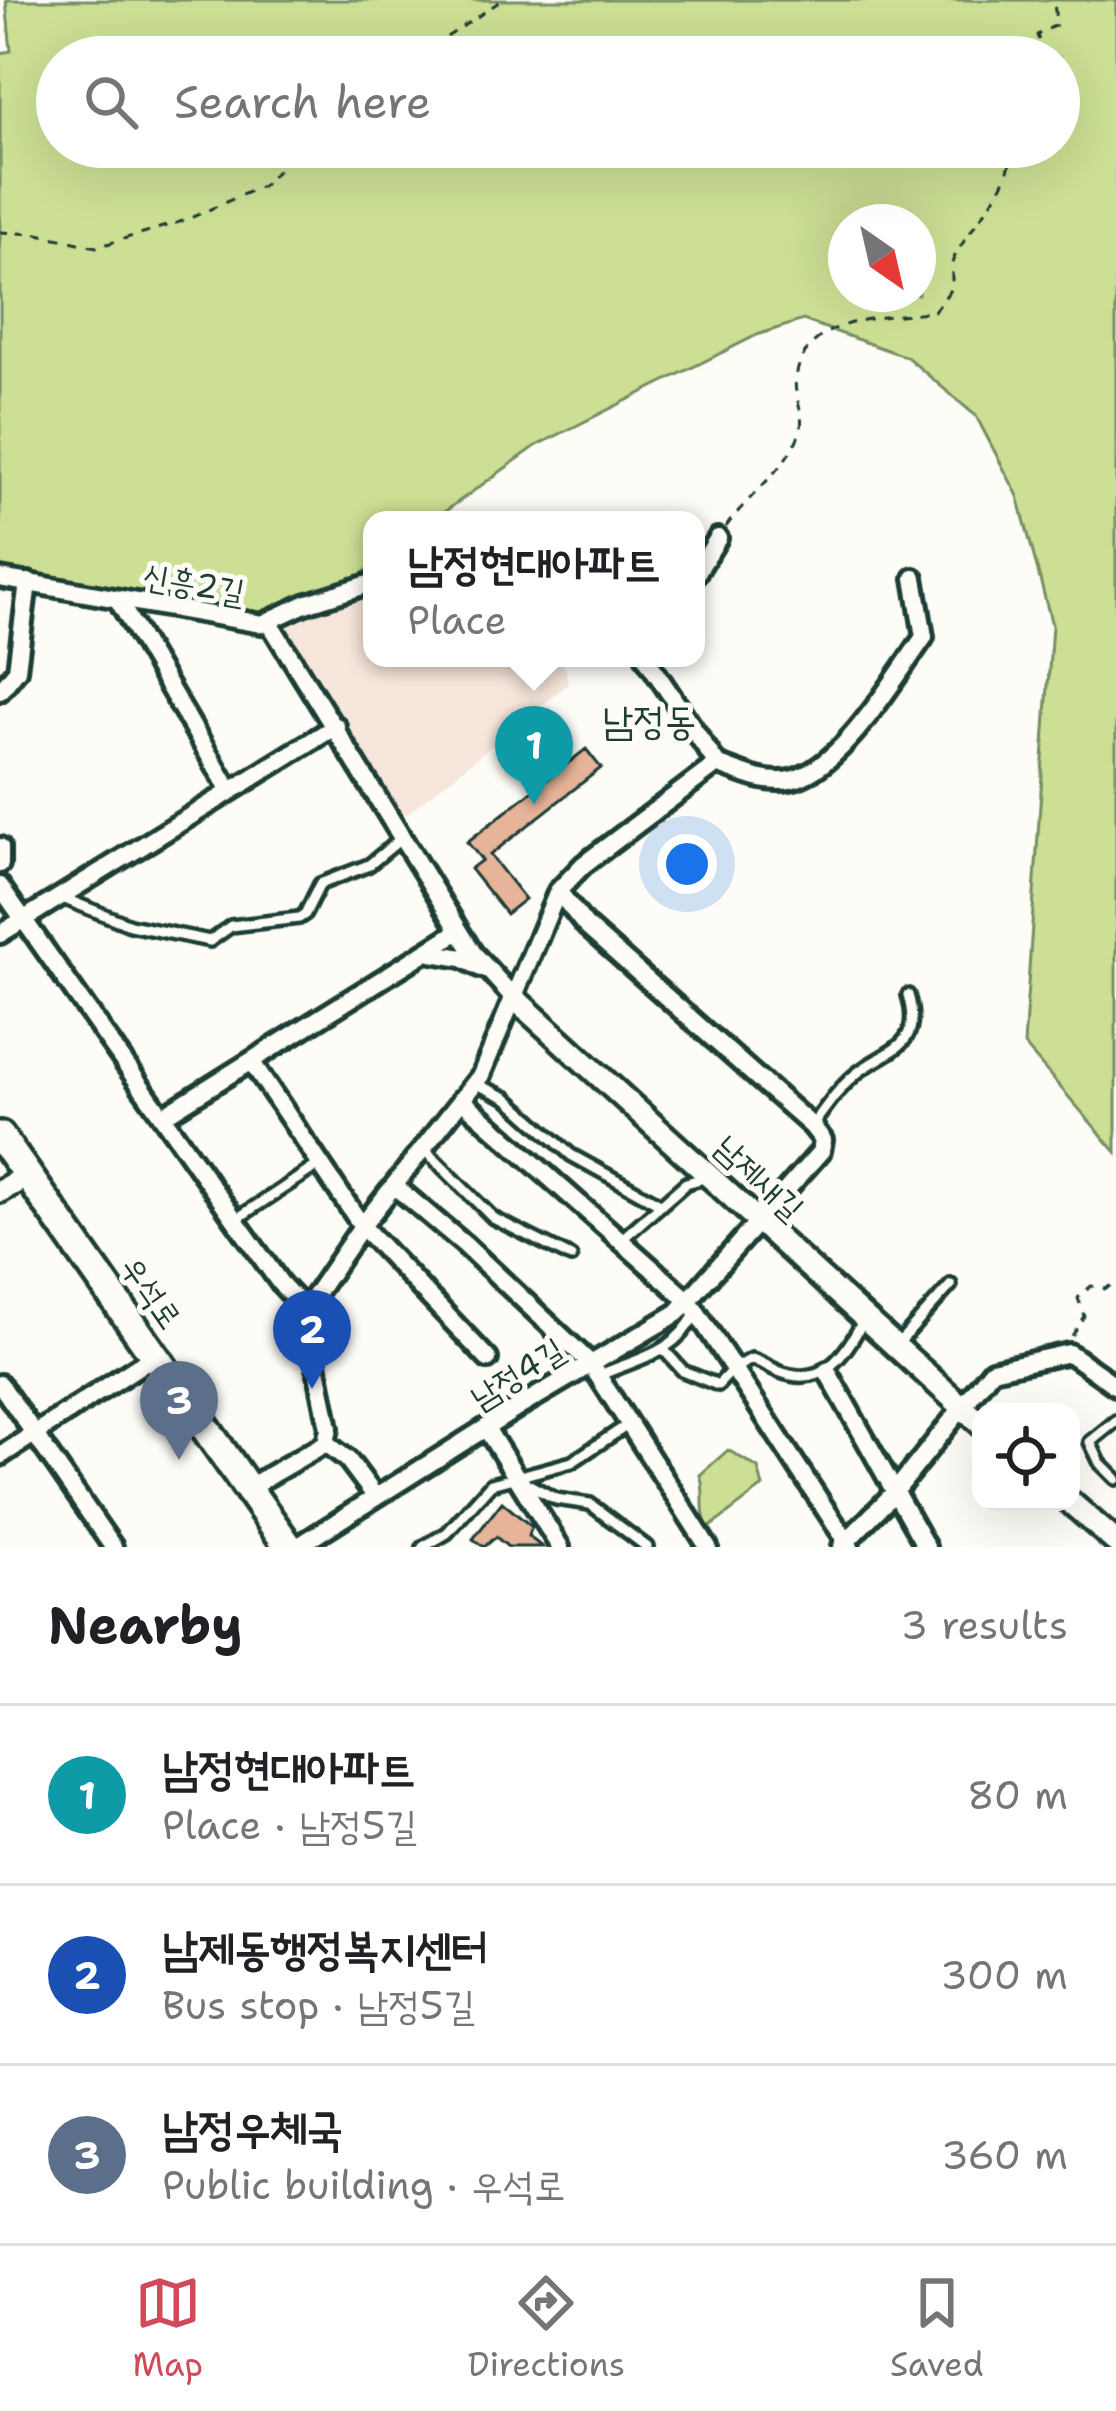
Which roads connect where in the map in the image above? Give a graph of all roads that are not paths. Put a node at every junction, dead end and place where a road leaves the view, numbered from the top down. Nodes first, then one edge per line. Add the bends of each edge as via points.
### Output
1 (718, 538) road end
2 (705, 559) edge
3 (0, 578) edge
4 (914, 578) dead end
5 (28, 582) junction
6 (363, 586) edge
7 (118, 600) junction
8 (268, 622) junction
9 (652, 667) edge
10 (0, 691) edge
11 (336, 726) junction
12 (717, 764) junction
13 (230, 791) junction
14 (404, 836) junction
15 (0, 847) edge
16 (0, 864) edge
17 (0, 886) edge
18 (558, 891) junction
19 (60, 897) junction
20 (24, 920) junction
21 (459, 931) junction
22 (0, 934) edge
23 (425, 952) junction
24 (489, 974) junction
25 (908, 995) dead end
26 (514, 998) junction
27 (251, 1061) junction
28 (474, 1083) junction
29 (461, 1099) junction
30 (163, 1116) junction
31 (812, 1126) junction
32 (0, 1136) edge
33 (423, 1148) junction
34 (318, 1165) junction
35 (27, 1175) junction
36 (711, 1176) junction
37 (396, 1187) junction
38 (0, 1191) edge
39 (660, 1204) junction
40 (235, 1220) junction
41 (761, 1222) junction
42 (362, 1226) junction
43 (622, 1239) junction
44 (571, 1257) dead end
45 (951, 1285) dead end
46 (694, 1307) junction
47 (308, 1313) junction
48 (865, 1319) junction
49 (895, 1347) junction
50 (664, 1350) junction
51 (154, 1356) junction
52 (488, 1358) dead end
53 (734, 1368) junction
54 (594, 1370) junction
55 (826, 1371) junction
56 (0, 1384) edge
57 (1116, 1386) edge
58 (960, 1406) junction
59 (972, 1416) edge
60 (1116, 1421) edge
61 (629, 1424) junction
62 (486, 1428) junction
63 (35, 1435) junction
64 (326, 1442) junction
65 (0, 1456) edge
66 (517, 1478) junction
67 (1116, 1479) edge
68 (246, 1489) junction
69 (894, 1493) junction
70 (375, 1496) junction
71 (1080, 1511) edge
72 (1116, 1542) edge
73 (846, 1546) edge
74 (113, 1547) edge
75 (293, 1547) edge
76 (423, 1547) edge
77 (560, 1547) edge
78 (647, 1547) edge
79 (708, 1547) edge
80 (926, 1547) edge

1 - 2 street
3 - 5 street, 신흥2길
4 - 12 street via 924,637 832,759 793,780 772,781
5 - 7 street, 신흥2길
5 - 10 street via 17,670
6 - 8 street, 신흥2길
7 - 8 street, 신흥2길
7 - 13 street
8 - 11 street
9 - 12 street
11 - 13 street
11 - 14 street
12 - 18 street
13 - 19 street
14 - 19 lane via 369,866 320,884 299,918 231,926 210,941 130,925
14 - 21 street
15 - 16 street
17 - 20 street
18 - 26 street
18 - 31 street via 586,926
19 - 20 street
20 - 22 street
20 - 30 street
21 - 23 street
21 - 24 street
23 - 24 street via 461,958
23 - 27 street
24 - 26 street
25 - 31 lane via 912,1015 903,1044 859,1071
26 - 28 street
26 - 36 street, 남제새길
27 - 30 street
27 - 34 street
28 - 29 street
28 - 39 lane via 507,1099 571,1155
29 - 33 street
29 - 43 street
30 - 40 street
31 - 41 street, 남정4길 via 823,1140 820,1151
32 - 35 main road, 우석로
33 - 37 street
33 - 44 lane via 493,1218
34 - 40 lane
34 - 42 street
35 - 38 street
35 - 51 main road, 우석로
36 - 39 lane
36 - 41 street, 남제새길
37 - 42 street
37 - 54 street
39 - 43 lane
40 - 47 street
41 - 46 street, 남정4길
41 - 48 street, 남제새길
42 - 47 street
42 - 52 street
43 - 46 street
45 - 49 lane
46 - 50 lane via 678,1341
46 - 53 street
46 - 54 street, 남정4길
47 - 64 street
48 - 49 street, 남제새길
48 - 55 lane
49 - 58 street, 남제새길
50 - 53 lane via 682,1371 718,1385
50 - 54 lane
51 - 63 street
51 - 68 main road, 우석로
53 - 55 lane via 752,1359 786,1374
53 - 73 street
54 - 61 street
54 - 62 street, 남정4길
55 - 69 street
56 - 63 street
57 - 58 street via 1076,1354 1061,1355 998,1366
58 - 59 street, 남제새길
58 - 69 street
60 - 67 lane via 1090,1442
61 - 66 lane via 572,1462
61 - 79 street
62 - 66 street
62 - 70 street, 남정4길
63 - 65 street
63 - 74 street
64 - 68 street
64 - 70 street
66 - 76 lane via 491,1484 447,1533
66 - 77 street
66 - 78 lane via 556,1499 590,1504
68 - 75 main road, 우석로
69 - 73 street
69 - 80 street
70 - 75 street, 남정4길
71 - 72 street

